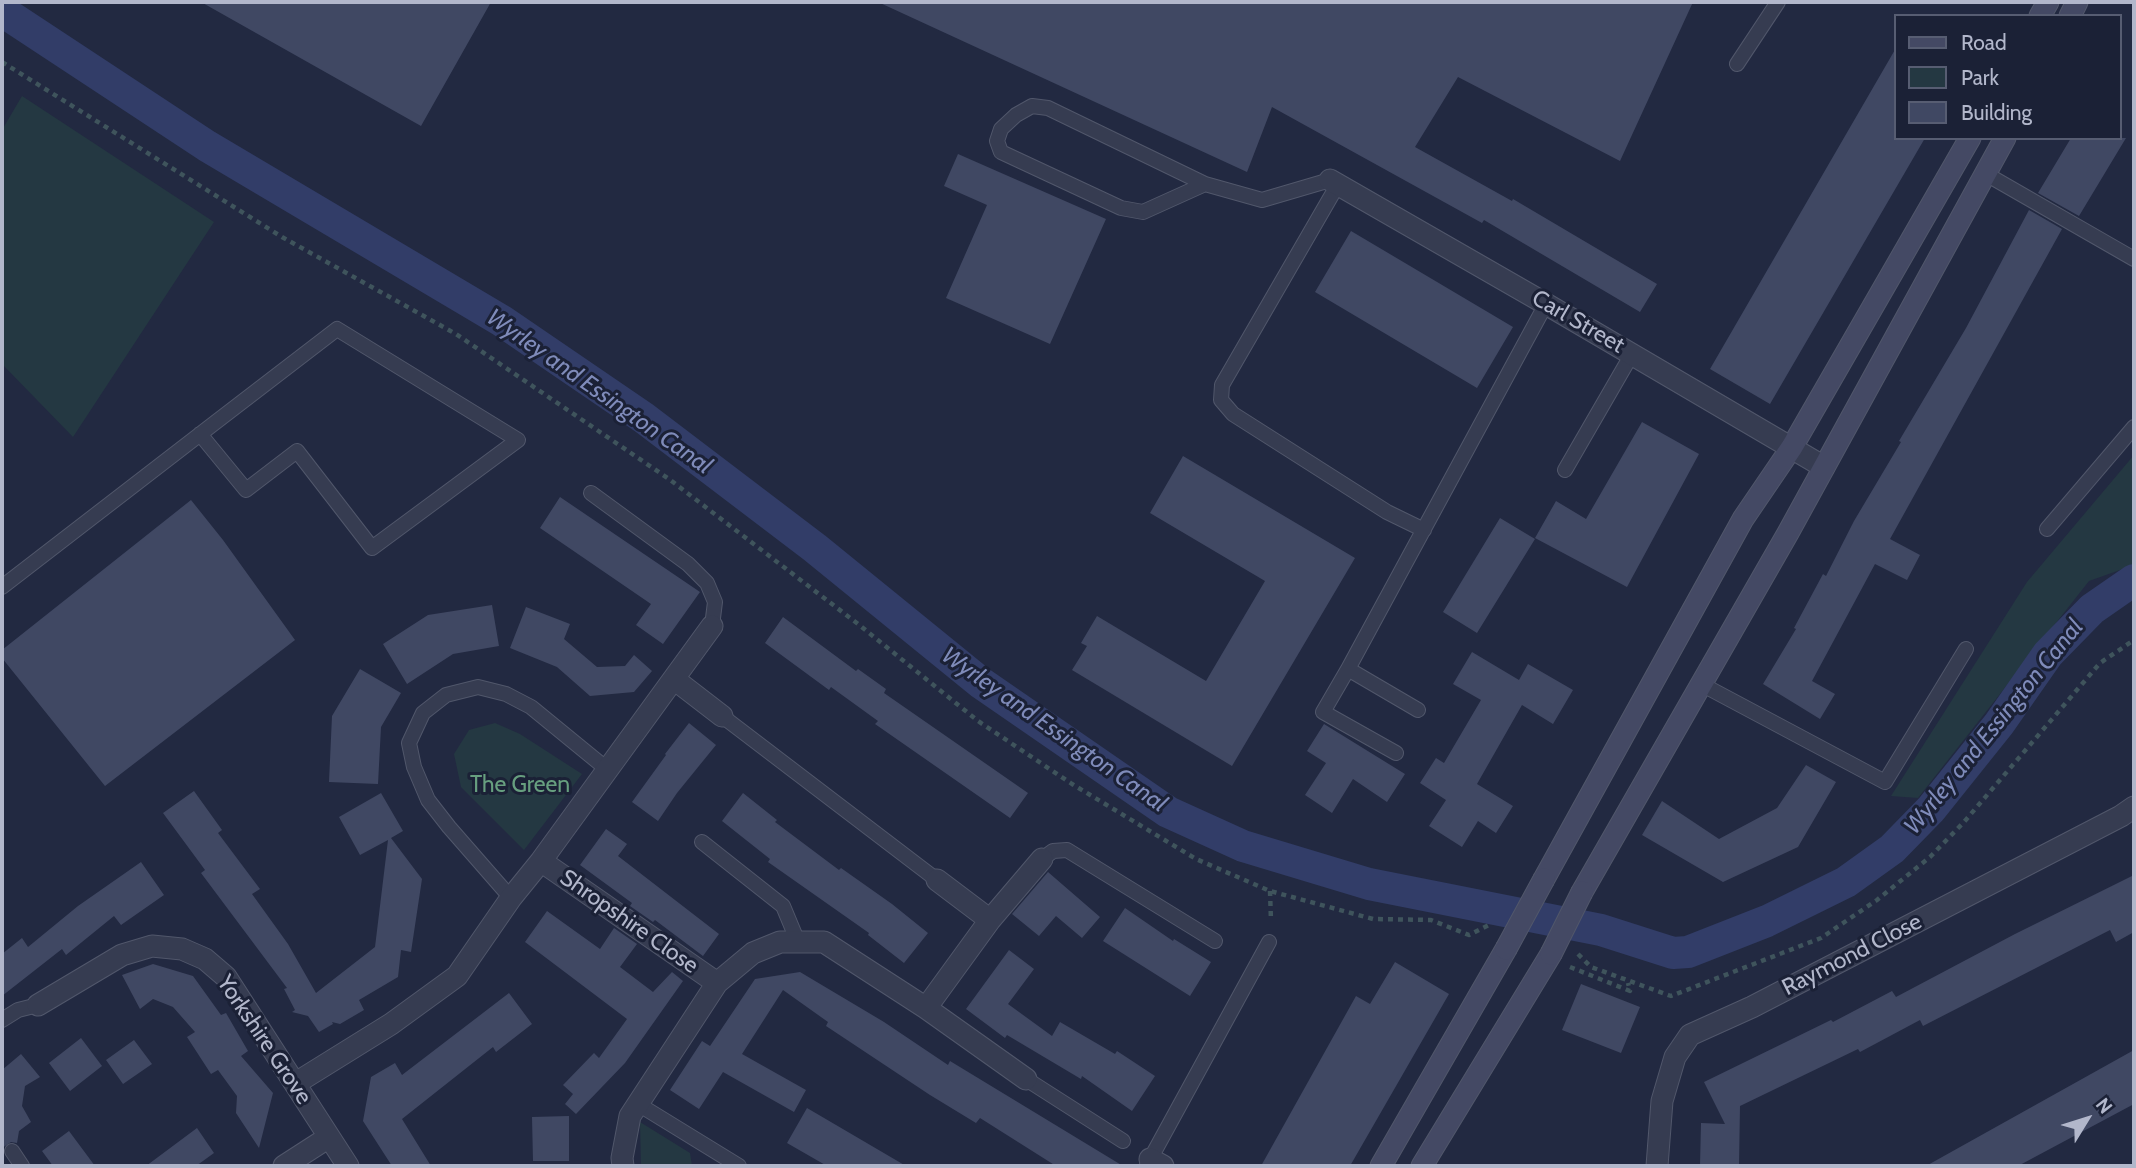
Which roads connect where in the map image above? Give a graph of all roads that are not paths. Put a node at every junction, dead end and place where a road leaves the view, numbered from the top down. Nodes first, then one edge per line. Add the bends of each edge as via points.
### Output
1 (1779, 2) edge
2 (1737, 64) dead end
3 (1969, 140) edge
4 (2004, 140) edge
5 (1986, 174) junction
6 (1333, 183) junction
7 (1205, 184) junction
8 (2134, 259) edge
9 (1546, 304) junction
10 (1632, 354) junction
11 (2134, 427) edge
12 (200, 434) junction
13 (1792, 447) junction
14 (1824, 467) junction
15 (1565, 470) dead end
16 (591, 493) dead end
17 (2047, 529) dead end
18 (1424, 530) junction
19 (2, 587) edge
20 (712, 626) joint
21 (1966, 649) dead end
22 (1348, 669) junction
23 (674, 679) junction
24 (1701, 684) junction
25 (1418, 710) dead end
26 (722, 716) joint
27 (1396, 753) dead end
28 (608, 770) junction
29 (2134, 807) edge
30 (702, 842) dead end
31 (1042, 859) joint
32 (541, 861) junction
33 (937, 880) joint
34 (511, 898) junction
35 (990, 920) junction
36 (1215, 941) dead end
37 (797, 942) junction
38 (1269, 942) road end
39 (717, 984) junction
40 (38, 1005) joint
41 (926, 1008) junction
42 (2, 1020) edge
43 (1026, 1079) joint
44 (1432, 1079) junction
45 (296, 1083) junction
46 (1465, 1096) junction
47 (638, 1104) junction
48 (329, 1137) junction
49 (1123, 1141) dead end
50 (12, 1151) dead end
51 (1153, 1164) edge
52 (22, 1166) edge
53 (284, 1166) edge
54 (348, 1166) edge
55 (623, 1166) edge
56 (739, 1166) edge
57 (1381, 1166) edge
58 (1422, 1166) edge
59 (1657, 1166) edge

1 - 2 lane
3 - 13 main road
4 - 5 main road
5 - 8 lane
5 - 14 main road
6 - 7 lane via 1262,200
6 - 9 street, Carl Street
6 - 18 lane via 1222,385 1221,400 1233,414 1387,512
7 - 7 lane via 1048,108 1032,106 1016,115 1001,128 997,141 1001,152 1121,208 1143,212
9 - 10 street, Carl Street
9 - 18 lane
10 - 13 street, Carl Street
10 - 15 lane
11 - 17 lane
12 - 12 lane via 337,329 518,440 373,548 297,451 246,490
12 - 19 lane
13 - 14 street, Carl Street
13 - 44 main road, bridge via 1742,519
14 - 24 main road
16 - 20 lane via 707,583 715,602
18 - 22 lane
20 - 23 street, Shropshire Close
21 - 24 lane via 1885,782
22 - 25 lane
22 - 27 lane via 1323,712
23 - 26 street
23 - 28 street, Shropshire Close
24 - 46 main road, bridge via 1550,956
26 - 33 lane
28 - 32 street, Shropshire Close
28 - 34 lane via 531,707 506,694 478,687 446,695 422,713 408,743 428,800
29 - 59 street, Raymond Close via 1690,1035 1675,1057 1662,1101
30 - 37 lane via 783,906
31 - 35 street
31 - 36 lane via 1067,849
32 - 34 street, Shropshire Close
32 - 39 street, Shropshire Close
33 - 35 street
34 - 45 street, Shropshire Close via 457,976
35 - 41 street
37 - 39 street via 780,942 753,953
37 - 41 street via 824,942
38 - 51 lane
39 - 47 street
40 - 42 lane
40 - 45 street, Yorkshire Grove via 122,955 152,946 181,948 205,958 226,977
41 - 43 street
43 - 49 lane
44 - 46 main road
44 - 57 main road
45 - 48 street, Yorkshire Grove
46 - 58 main road
47 - 55 street via 630,1116
47 - 56 lane
48 - 53 street
48 - 54 street, Yorkshire Grove
50 - 52 lane

